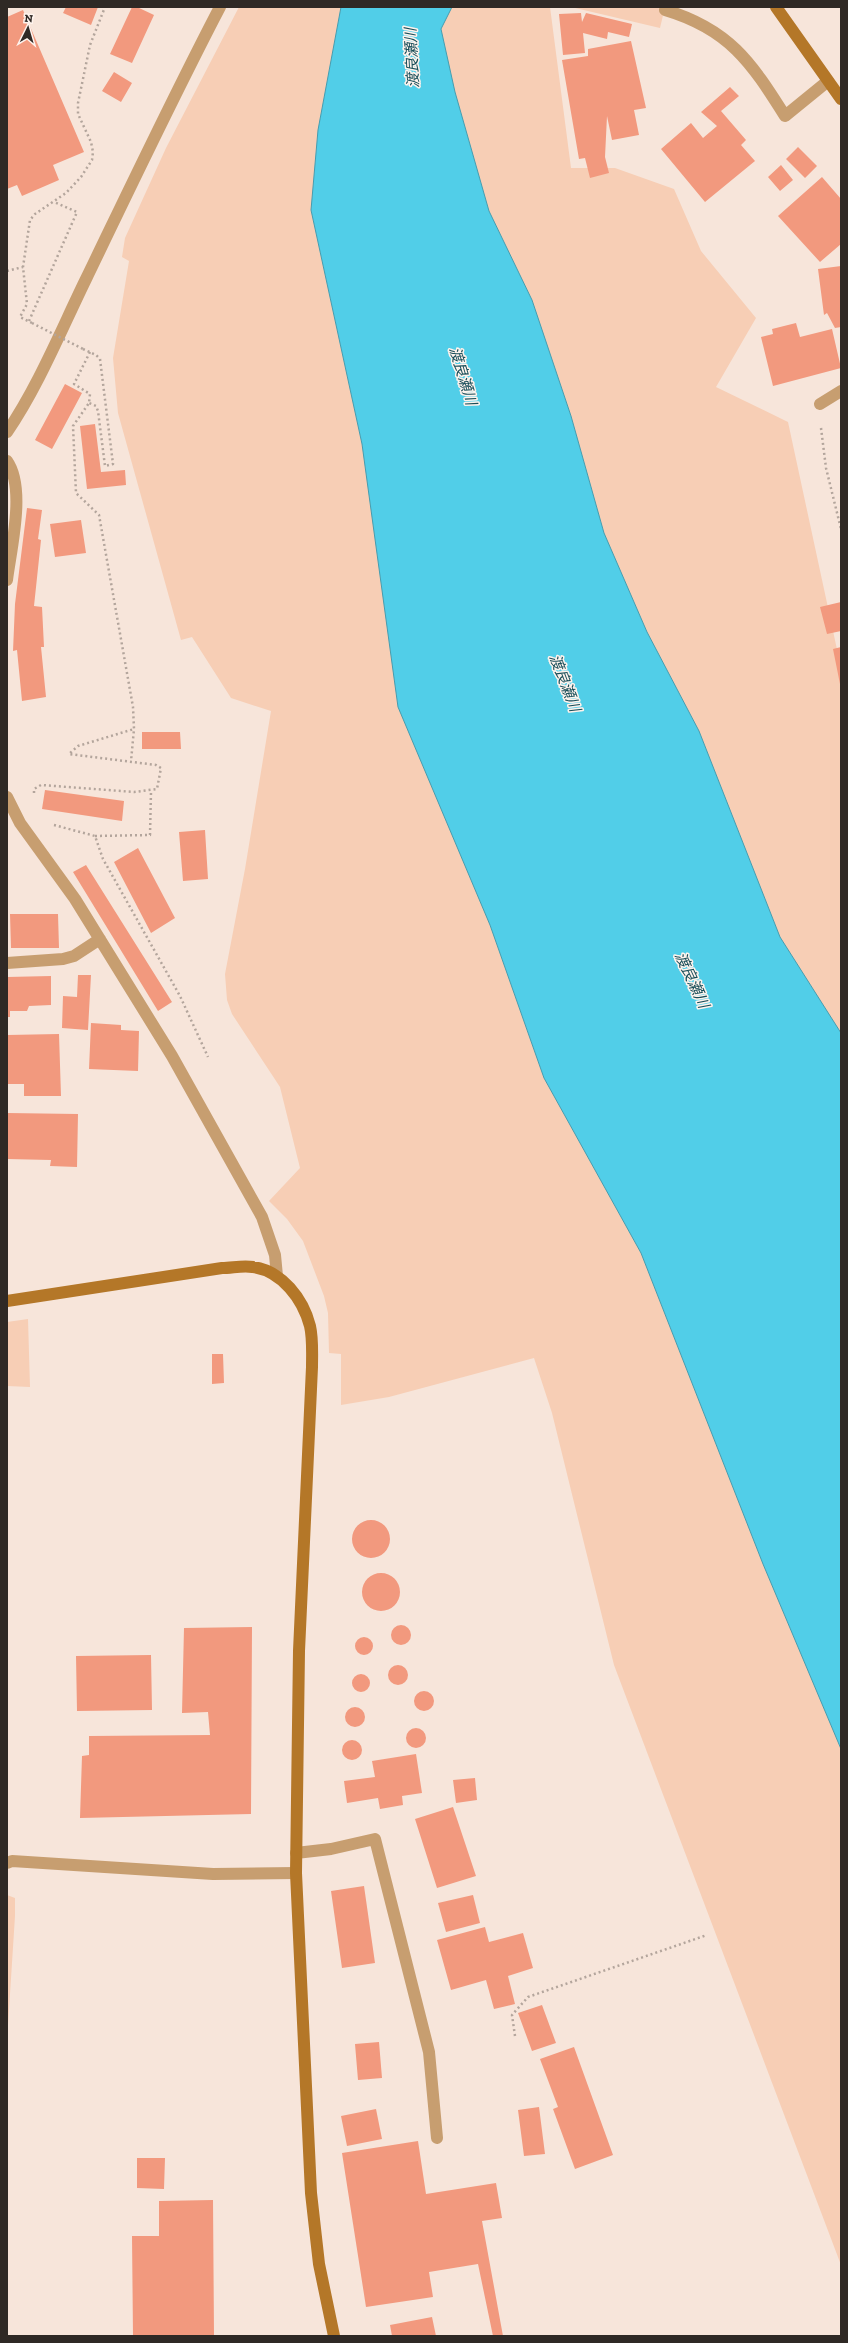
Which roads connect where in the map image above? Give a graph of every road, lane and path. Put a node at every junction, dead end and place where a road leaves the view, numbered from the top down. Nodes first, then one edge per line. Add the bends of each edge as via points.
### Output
1 (105, 7) edge
2 (220, 7) edge
3 (776, 7) edge
4 (665, 10) dead end
5 (828, 82) junction
6 (841, 99) edge
7 (54, 202) junction
8 (23, 267) junction
9 (7, 271) edge
10 (31, 322) junction
11 (90, 352) junction
12 (841, 391) edge
13 (89, 403) junction
14 (820, 404) joint
15 (7, 432) edge
16 (7, 461) edge
17 (841, 529) edge
18 (7, 580) edge
19 (134, 729) junction
20 (131, 761) junction
21 (151, 791) junction
22 (7, 797) edge
23 (36, 800) dead end
24 (50, 821) dead end
25 (95, 836) junction
26 (100, 939) junction
27 (7, 963) edge
28 (208, 1057) dead end
29 (277, 1276) junction
30 (7, 1302) edge
31 (296, 1853) junction
32 (7, 1863) edge
33 (296, 1873) junction
34 (707, 1935) dead end
35 (515, 2036) dead end
36 (437, 2138) dead end
37 (334, 2336) edge

1 - 7 path via 90,45 78,103 78,114 91,142 92,160 81,177
2 - 15 street via 175,93 25,403
3 - 5 street
4 - 5 street via 687,16 720,34 752,66 785,116
5 - 6 street
7 - 8 path via 30,220
7 - 10 path via 76,212
8 - 9 path
8 - 10 path via 28,296 20,317
10 - 11 path, bridge
11 - 13 path via 74,384 87,390 90,394
11 - 13 path via 100,359 113,464 105,466 98,411 96,406
12 - 14 street
13 - 19 path via 73,426 76,493 100,516 133,708
14 - 17 path via 826,468
16 - 18 street via 15,475 16,499
19 - 20 path
19 - 20 path via 78,746 69,754
20 - 21 path via 161,768 157,789
21 - 23 path via 41,785 34,789
21 - 25 path via 150,834
22 - 26 street via 31,840 75,899
24 - 25 path via 55,826
25 - 28 path via 103,859 180,996
26 - 27 street via 74,956 62,960
26 - 29 street via 172,1056 262,1217 275,1255
29 - 30 street via 252,1266 222,1268
29 - 31 street via 296,1296 310,1327 312,1341 299,1651
31 - 33 street
31 - 36 street via 331,1849 375,1839 429,2052
32 - 33 street via 12,1861 213,1874
33 - 37 street via 311,2193 319,2264
34 - 35 path via 528,1997 512,2015

